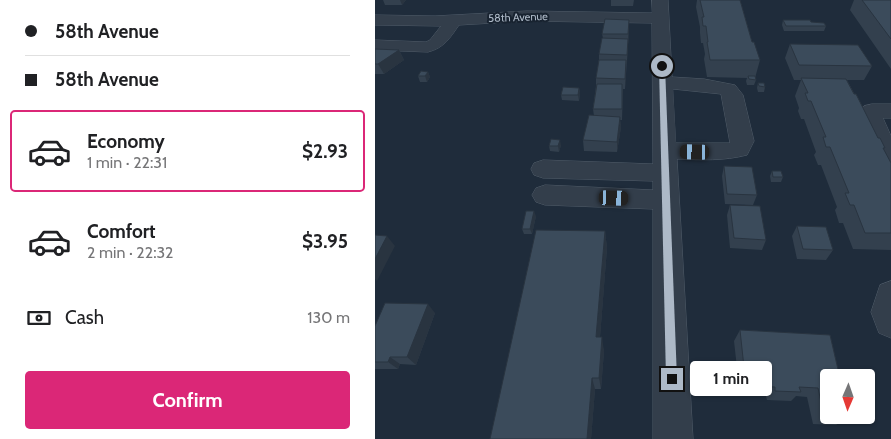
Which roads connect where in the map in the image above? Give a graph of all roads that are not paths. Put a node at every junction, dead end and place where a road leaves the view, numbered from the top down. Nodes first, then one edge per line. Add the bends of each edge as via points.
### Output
1 (660, 9) edge
2 (375, 20) edge
3 (454, 20) junction
4 (375, 45) edge
5 (662, 82) junction
6 (891, 111) edge
7 (665, 162) junction
8 (891, 163) edge
9 (543, 169) dead end
10 (545, 195) dead end
11 (666, 200) junction
12 (891, 295) edge
13 (891, 322) edge
14 (673, 439) edge

1 - 3 street, 58th Avenue
1 - 5 street, 58th Avenue
2 - 3 street, 58th Avenue
3 - 4 street via 436,44
5 - 7 street, 58th Avenue
5 - 7 street via 728,89 733,95 742,141 739,149
6 - 8 street via 870,113
7 - 9 street
7 - 11 street, 58th Avenue
10 - 11 street
11 - 14 street, 58th Avenue
12 - 13 street via 887,312

